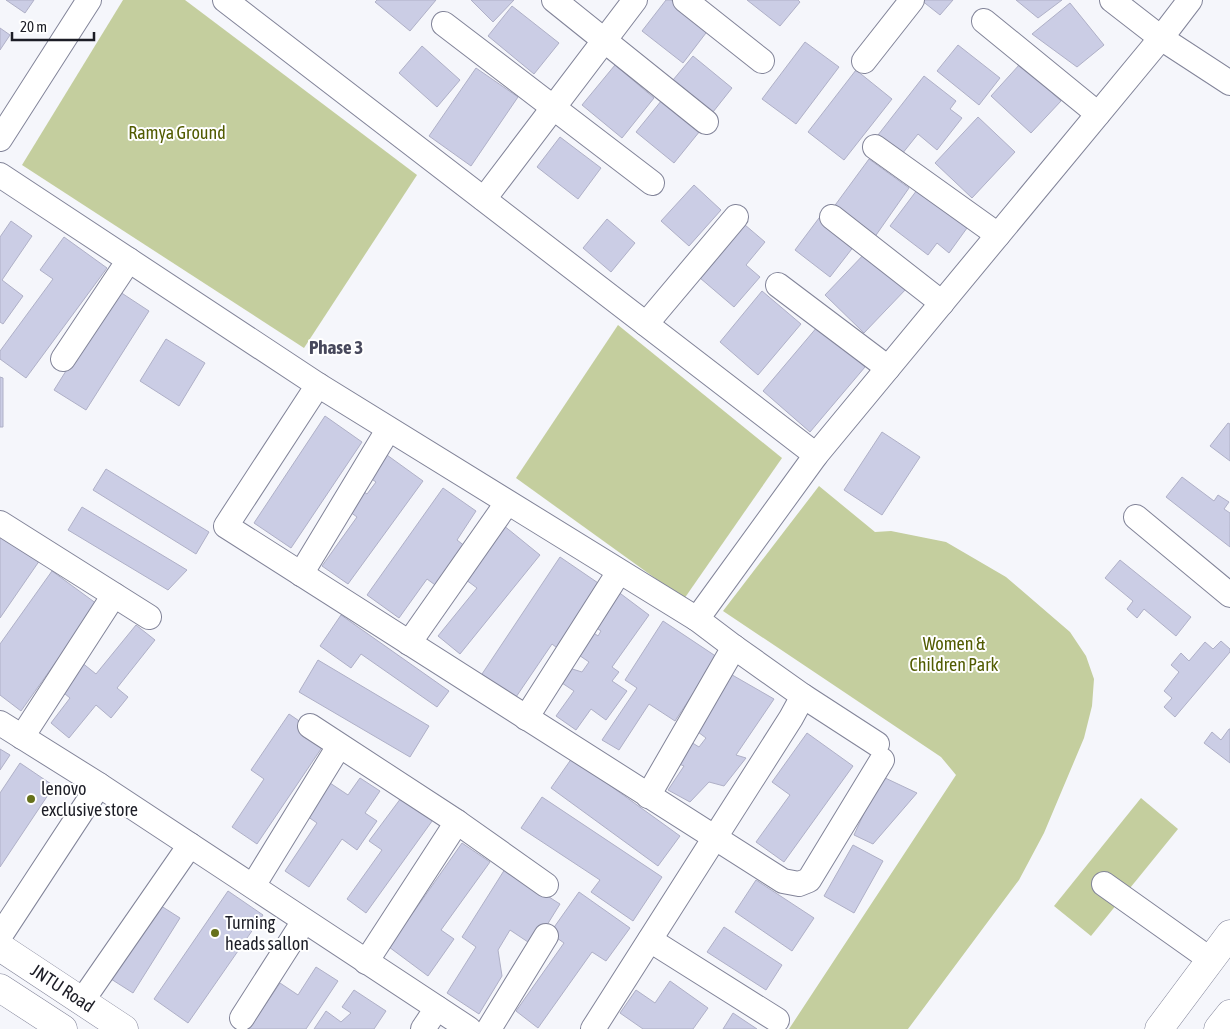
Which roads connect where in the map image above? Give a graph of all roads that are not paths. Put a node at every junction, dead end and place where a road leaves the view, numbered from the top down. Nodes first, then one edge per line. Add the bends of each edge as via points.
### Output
1 (89, 0) edge
2 (225, 0) edge
3 (554, 0) edge
4 (635, 0) edge
5 (685, 0) edge
6 (912, 0) edge
7 (1112, 0) edge
8 (1190, 0) edge
9 (984, 21) dead end
10 (444, 24) dead end
11 (1161, 38) junction
12 (604, 40) junction
13 (762, 61) dead end
14 (864, 61) dead end
15 (1230, 83) edge
16 (554, 107) junction
17 (1098, 114) junction
18 (706, 122) dead end
19 (0, 140) edge
20 (875, 147) dead end
21 (0, 175) edge
22 (652, 183) dead end
23 (484, 199) junction
24 (832, 217) dead end
25 (736, 218) dead end
26 (998, 235) junction
27 (129, 260) junction
28 (778, 285) dead end
29 (942, 303) junction
30 (646, 324) junction
31 (63, 359) dead end
32 (888, 368) junction
33 (318, 385) junction
34 (388, 430) junction
35 (816, 455) junction
36 (507, 503) junction
37 (1136, 517) dead end
38 (0, 523) edge
39 (619, 572) junction
40 (301, 574) junction
41 (114, 595) junction
42 (1230, 596) edge
43 (149, 617) dead end
44 (697, 620) junction
45 (409, 643) junction
46 (734, 647) junction
47 (803, 696) junction
48 (526, 718) junction
49 (0, 723) edge
50 (310, 726) dead end
51 (22, 737) junction
52 (339, 746) junction
53 (100, 785) junction
54 (648, 796) junction
55 (457, 822) junction
56 (715, 838) junction
57 (190, 845) junction
58 (1104, 884) dead end
59 (546, 885) dead end
60 (253, 886) junction
61 (304, 921) junction
62 (1230, 934) edge
63 (0, 936) edge
64 (546, 936) dead end
65 (650, 940) junction
66 (0, 947) edge
67 (1211, 960) junction
68 (366, 962) junction
69 (0, 988) edge
70 (82, 1001) junction
71 (437, 1008) junction
72 (1230, 1014) edge
73 (242, 1018) dead end
74 (777, 1020) dead end
75 (63, 1029) edge
76 (123, 1029) edge
77 (423, 1029) edge
78 (470, 1029) edge
79 (489, 1029) edge
80 (593, 1029) edge
81 (1159, 1029) edge
82 (1218, 1029) edge

1 - 19 street
2 - 23 street
3 - 12 street
4 - 12 street
5 - 13 street
6 - 14 street
7 - 11 street
8 - 11 street
9 - 17 street
10 - 16 street
11 - 15 street
11 - 17 street
12 - 16 street
12 - 18 street
16 - 22 street
16 - 23 street
17 - 26 street
20 - 26 street
21 - 27 street
23 - 30 street
24 - 29 street
25 - 30 street
26 - 29 street
27 - 31 street
27 - 33 street
28 - 32 street
29 - 32 street
30 - 35 street
32 - 35 street
33 - 34 street
33 - 40 street via 226,526
34 - 36 street
34 - 40 street
35 - 44 street
36 - 39 street
36 - 45 street
37 - 42 street
38 - 41 street
39 - 44 street
39 - 48 street
40 - 45 street
41 - 43 street
41 - 51 street
44 - 46 street
45 - 48 street
46 - 47 street
46 - 54 street
47 - 56 street
47 - 56 street via 879,752 809,880 799,884 784,881
48 - 54 street
49 - 51 street
50 - 52 street
51 - 53 street
52 - 55 street
52 - 60 street
53 - 57 street
53 - 63 street
54 - 56 street
55 - 59 street
55 - 68 street
56 - 65 street
57 - 60 street
57 - 70 street
58 - 67 street
60 - 61 street
61 - 68 street
61 - 73 street
62 - 67 main road
64 - 79 street
65 - 74 street
65 - 80 street
66 - 70 main road, JNTU Road
67 - 81 main road
68 - 71 street
69 - 75 main road
70 - 76 main road, JNTU Road
71 - 77 street
71 - 78 street
72 - 82 main road

